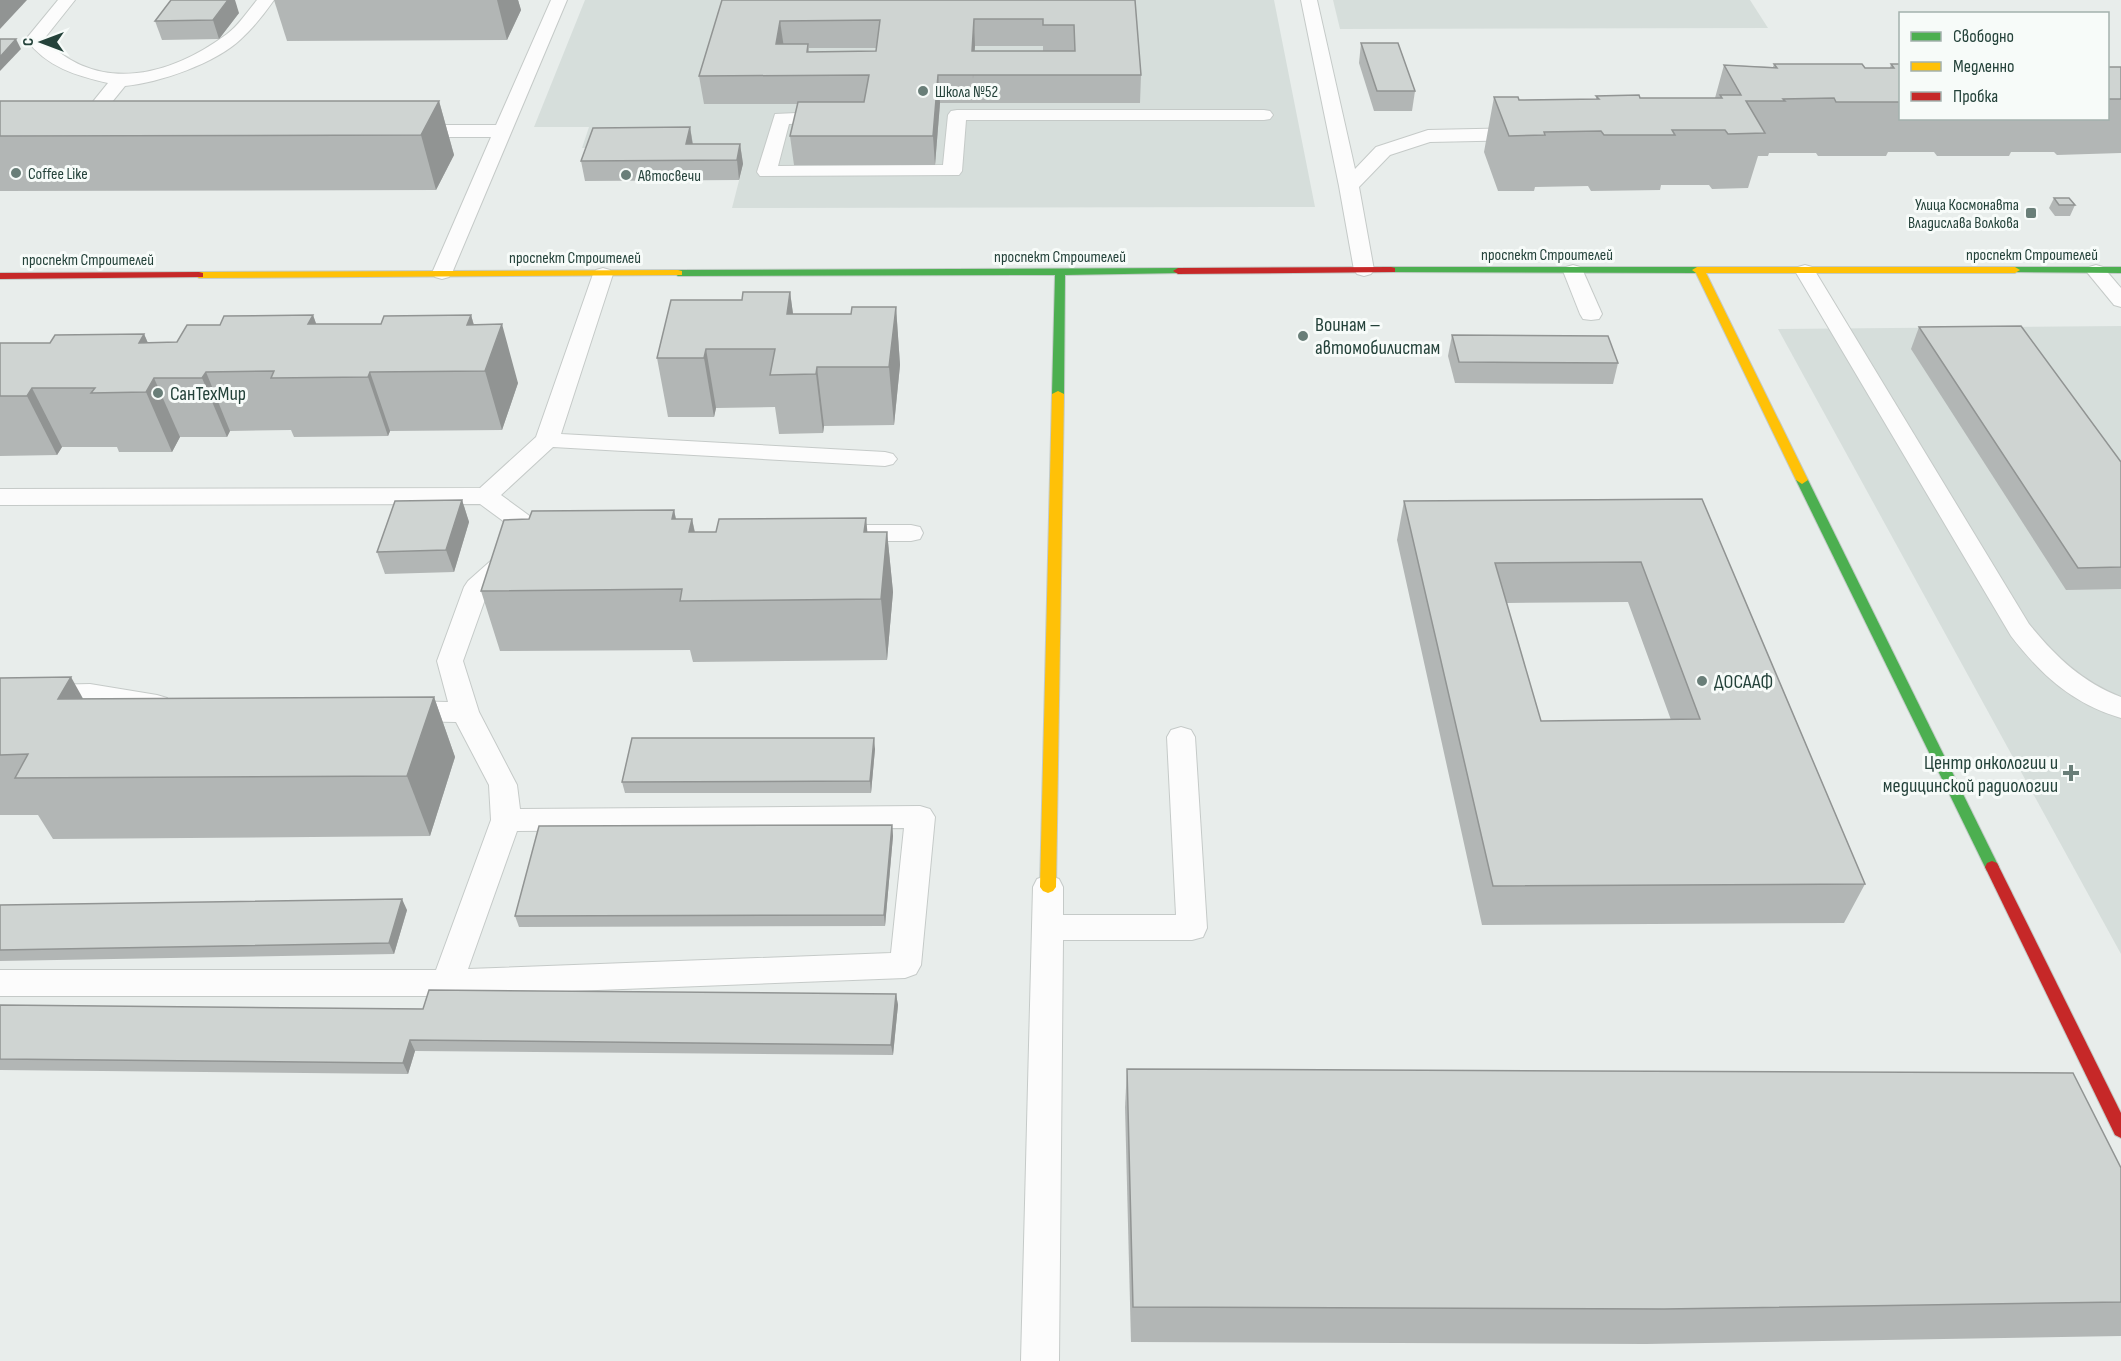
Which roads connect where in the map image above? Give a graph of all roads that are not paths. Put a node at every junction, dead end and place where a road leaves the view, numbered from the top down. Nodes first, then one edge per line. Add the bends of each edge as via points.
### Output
1 (67, 0) edge
2 (266, 0) edge
3 (559, 0) edge
4 (1309, 0) edge
5 (120, 81) junction
6 (830, 103) edge
7 (1264, 115) dead end
8 (102, 131) edge
9 (397, 131) edge
10 (503, 131) junction
11 (1536, 134) edge
12 (1349, 186) junction
13 (1364, 270) junction
14 (2121, 270) edge
15 (1573, 271) junction
16 (1700, 271) junction
17 (1805, 271) junction
18 (2097, 271) junction
19 (1060, 272) junction
20 (442, 273) junction
21 (603, 274) junction
22 (0, 276) edge
23 (2121, 301) edge
24 (1591, 314) dead end
25 (547, 440) junction
26 (885, 459) dead end
27 (486, 496) junction
28 (0, 497) edge
29 (830, 533) edge
30 (911, 533) dead end
31 (0, 696) edge
32 (2121, 708) edge
33 (180, 709) edge
34 (381, 711) edge
35 (465, 712) junction
36 (1181, 737) dead end
37 (506, 820) junction
38 (1048, 887) joint
39 (1048, 927) junction
40 (0, 983) edge
41 (447, 983) junction
42 (2121, 1130) edge
43 (1040, 1361) edge

1 - 5 lane via 35,39 69,68
2 - 5 lane via 234,37 190,63 145,79
3 - 10 lane
4 - 12 lane
5 - 8 lane via 79,131
6 - 7 lane via 828,118 781,118 767,172 952,171 957,116
9 - 10 lane
10 - 20 lane
11 - 12 lane via 1428,136 1383,151
12 - 13 lane
13 - 15 main road, проспект Строителей
13 - 19 main road, проспект Строителей
14 - 18 main road, проспект Строителей
15 - 16 main road, проспект Строителей
15 - 24 lane
16 - 17 main road, проспект Строителей
16 - 42 main road
17 - 18 main road, проспект Строителей
17 - 32 lane via 2020,630 2041,658 2067,682
18 - 23 lane
19 - 21 main road, проспект Строителей
19 - 38 main road
20 - 21 main road, проспект Строителей
20 - 22 main road, проспект Строителей
21 - 25 lane
25 - 26 lane
25 - 27 lane
27 - 28 lane
27 - 35 lane via 549,534 477,587 450,661
29 - 30 lane
31 - 33 lane via 90,693
34 - 35 lane
35 - 37 lane via 503,785
36 - 39 lane via 1192,928
37 - 41 lane
37 - 41 lane via 920,817 905,964
38 - 39 lane
39 - 43 lane
40 - 41 lane

